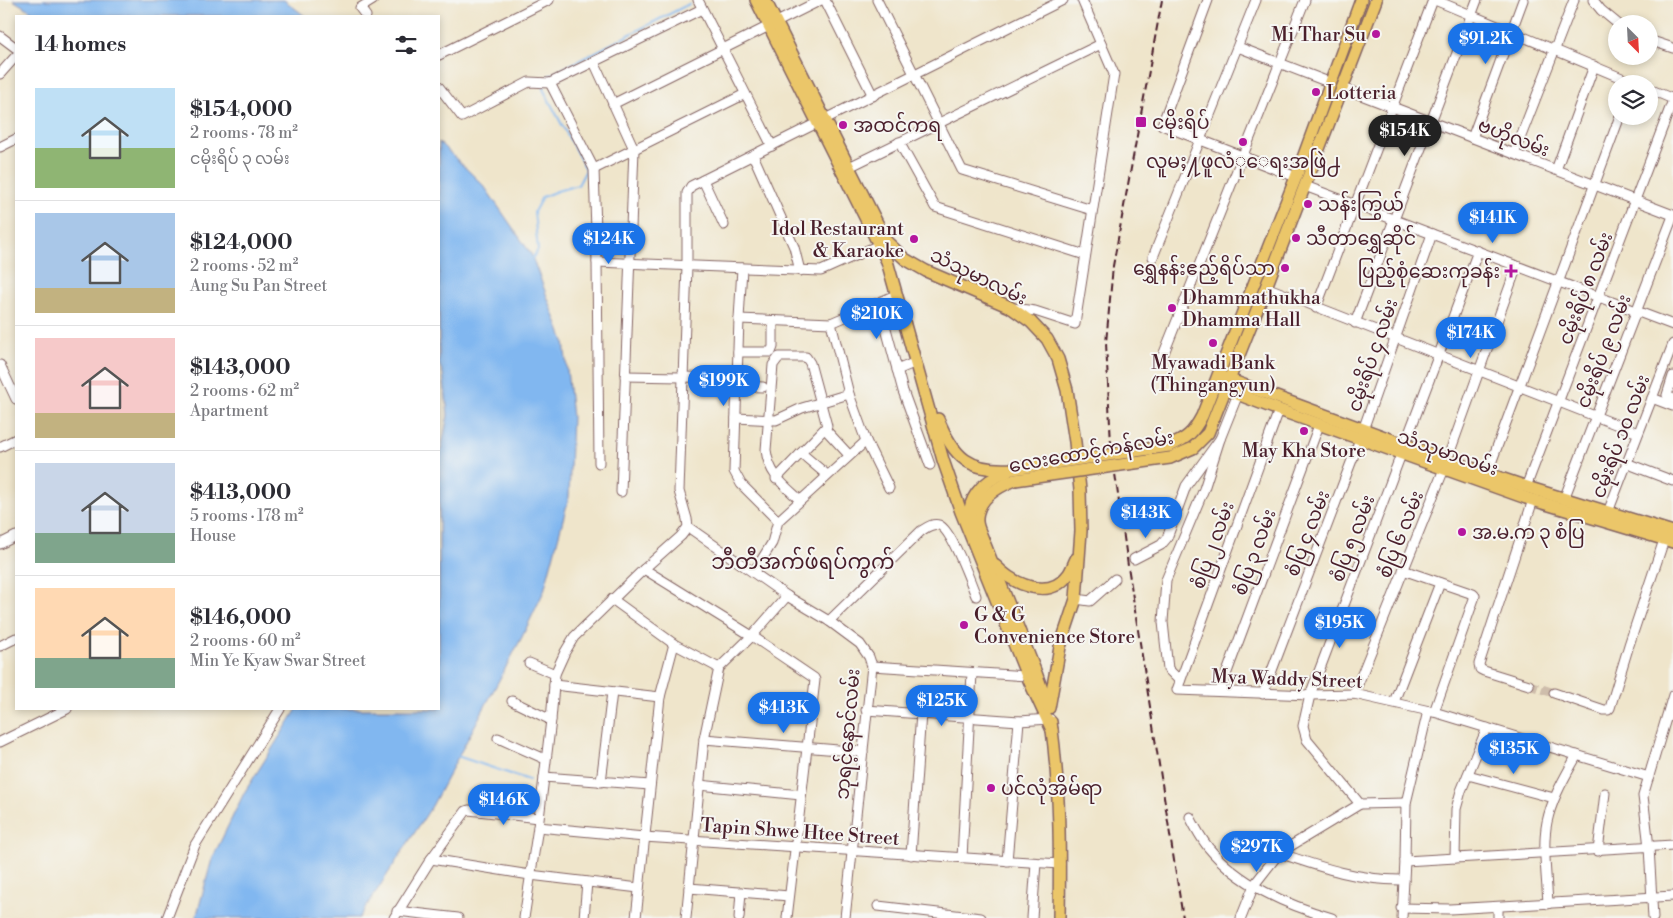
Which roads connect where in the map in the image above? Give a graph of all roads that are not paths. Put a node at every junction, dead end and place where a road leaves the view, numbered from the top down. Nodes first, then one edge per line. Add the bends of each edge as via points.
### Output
1 (373, 0) edge
2 (549, 0) edge
3 (698, 0) edge
4 (756, 0) edge
5 (765, 0) edge
6 (821, 0) edge
7 (825, 0) edge
8 (877, 0) edge
9 (1063, 0) edge
10 (1082, 0) edge
11 (1208, 0) edge
12 (1256, 0) edge
13 (1305, 0) edge
14 (1361, 0) edge
15 (1376, 0) edge
16 (1434, 0) edge
17 (1477, 0) edge
18 (1522, 0) edge
19 (1574, 0) edge
20 (1593, 0) edge
21 (530, 4) edge
22 (702, 9) junction
23 (365, 15) edge
24 (1472, 15) junction
25 (1608, 16) edge
26 (772, 25) junction
27 (1511, 32) junction
28 (0, 36) edge
29 (1658, 43) edge
30 (1101, 44) junction
31 (1238, 46) junction
32 (15, 47) edge
33 (1673, 48) edge
34 (722, 49) junction
35 (1554, 49) junction
36 (440, 54) edge
37 (15, 57) edge
38 (594, 62) junction
39 (1280, 64) junction
40 (1594, 66) junction
41 (0, 74) edge
42 (914, 75) junction
43 (1615, 75) edge
44 (550, 83) junction
45 (1331, 83) junction
46 (440, 88) edge
47 (1343, 88) junction
48 (1658, 93) edge
49 (745, 94) junction
50 (872, 96) junction
51 (1673, 100) edge
52 (613, 104) junction
53 (1393, 108) junction
54 (821, 122) junction
55 (1431, 122) junction
56 (939, 123) junction
57 (1617, 125) edge
58 (1472, 138) junction
59 (15, 140) edge
60 (1200, 140) junction
61 (1310, 140) junction
62 (900, 142) junction
63 (1321, 144) junction
64 (772, 146) junction
65 (0, 147) edge
66 (634, 149) junction
67 (1514, 154) junction
68 (753, 155) junction
69 (1243, 157) junction
70 (594, 169) junction
71 (844, 170) junction
72 (1556, 170) junction
73 (1296, 177) junction
74 (703, 180) junction
75 (1595, 185) junction
76 (1305, 186) junction
77 (1635, 200) junction
78 (1355, 205) junction
79 (1092, 210) junction
80 (1673, 215) edge
81 (1394, 220) junction
82 (724, 225) dead end
83 (1432, 234) junction
84 (882, 243) junction
85 (1478, 251) junction
86 (1085, 255) junction
87 (1153, 257) dead end
88 (597, 262) junction
89 (630, 263) junction
90 (687, 266) junction
91 (1517, 266) junction
92 (742, 268) junction
93 (800, 271) junction
94 (1558, 282) junction
95 (1266, 288) junction
96 (896, 295) junction
97 (1599, 297) junction
98 (879, 304) junction
99 (1010, 307) junction
100 (1316, 308) junction
101 (1636, 311) junction
102 (739, 319) junction
103 (773, 321) junction
104 (830, 323) junction
105 (1355, 323) junction
106 (1673, 326) edge
107 (1395, 339) junction
108 (1673, 344) edge
109 (738, 352) junction
110 (1439, 356) junction
111 (1162, 358) dead end
112 (917, 364) junction
113 (0, 365) edge
114 (898, 370) junction
115 (1479, 371) junction
116 (625, 376) junction
117 (1673, 376) edge
118 (682, 378) junction
119 (737, 382) junction
120 (1222, 382) junction
121 (764, 387) dead end
122 (1519, 387) junction
123 (849, 394) junction
124 (1238, 394) junction
125 (15, 397) edge
126 (1652, 398) junction
127 (1673, 400) edge
128 (820, 402) junction
129 (1559, 402) junction
130 (1673, 406) edge
131 (1279, 410) junction
132 (1596, 417) junction
133 (736, 418) junction
134 (768, 421) junction
135 (1319, 425) junction
136 (825, 429) junction
137 (1638, 433) junction
138 (1362, 434) junction
139 (1220, 439) junction
140 (15, 440) edge
141 (866, 441) junction
142 (0, 447) edge
143 (1403, 450) junction
144 (801, 453) junction
145 (849, 456) junction
146 (599, 463) dead end
147 (1626, 463) junction
148 (1445, 465) junction
149 (930, 466) dead end
150 (1488, 474) junction
151 (827, 475) junction
152 (1014, 475) junction
153 (776, 478) junction
154 (1673, 481) edge
155 (890, 488) dead end
156 (621, 492) dead end
157 (1529, 493) junction
158 (1564, 499) junction
159 (800, 500) junction
160 (1608, 512) junction
161 (778, 521) junction
162 (688, 527) junction
163 (15, 536) edge
164 (1670, 538) edge
165 (0, 544) edge
166 (1079, 554) junction
167 (1134, 559) dead end
168 (991, 561) junction
169 (644, 569) junction
170 (1403, 570) junction
171 (754, 572) junction
172 (988, 578) junction
173 (1115, 578) dead end
174 (1440, 584) junction
175 (788, 596) junction
176 (976, 596) dead end
177 (612, 599) junction
178 (1076, 599) junction
179 (830, 621) junction
180 (752, 636) junction
181 (15, 638) edge
182 (674, 644) junction
183 (0, 646) edge
184 (529, 663) dead end
185 (872, 666) junction
186 (719, 668) junction
187 (972, 673) junction
188 (555, 674) junction
189 (1032, 675) junction
190 (554, 685) junction
191 (1529, 685) tunnel mouth
192 (1179, 686) junction
193 (1220, 691) junction
194 (612, 692) junction
195 (1554, 693) tunnel mouth
196 (1263, 694) junction
197 (1354, 694) junction
198 (1310, 695) junction
199 (1673, 695) edge
200 (660, 697) junction
201 (512, 701) dead end
202 (1394, 702) junction
203 (65, 710) edge
204 (279, 710) edge
205 (866, 710) junction
206 (1431, 711) junction
207 (921, 714) junction
208 (970, 717) junction
209 (1049, 719) junction
210 (552, 720) junction
211 (1019, 721) junction
212 (1487, 728) junction
213 (498, 738) dead end
214 (704, 739) junction
215 (0, 742) edge
216 (807, 747) junction
217 (863, 752) junction
218 (1577, 755) junction
219 (545, 759) junction
220 (1468, 775) junction
221 (544, 777) junction
222 (1649, 777) junction
223 (601, 782) junction
224 (650, 785) junction
225 (699, 785) junction
226 (1605, 793) dead end
227 (801, 795) junction
228 (1554, 798) junction
229 (1406, 803) junction
230 (1360, 804) junction
231 (1190, 817) dead end
232 (538, 822) junction
233 (644, 837) junction
234 (693, 839) junction
235 (1673, 845) edge
236 (794, 846) junction
237 (1649, 847) junction
238 (851, 850) junction
239 (1598, 851) junction
240 (1545, 853) junction
241 (1279, 854) junction
242 (911, 855) junction
243 (962, 858) junction
244 (1455, 858) junction
245 (431, 859) junction
246 (1007, 861) junction
247 (1406, 862) junction
248 (1036, 863) junction
249 (1060, 864) junction
250 (530, 875) junction
251 (1404, 880) junction
252 (586, 882) junction
253 (1254, 885) junction
254 (639, 888) junction
255 (689, 888) junction
256 (741, 892) junction
257 (789, 896) junction
258 (1673, 896) edge
259 (1652, 898) junction
260 (1548, 904) junction
261 (878, 906) dead end
262 (1498, 907) junction
263 (1402, 908) junction
264 (1450, 913) edge
265 (396, 915) edge
266 (435, 917) edge
267 (167, 918) edge
268 (458, 918) edge
269 (524, 918) edge
270 (584, 918) edge
271 (636, 918) edge
272 (686, 918) edge
273 (738, 918) edge
274 (786, 918) edge
275 (844, 918) edge
276 (981, 918) edge
277 (1032, 918) edge
278 (1059, 918) edge
279 (1241, 918) edge
280 (1332, 918) edge
281 (1402, 918) edge
282 (1498, 918) edge
283 (1653, 918) edge

1 - 23 street via 360,8
2 - 21 street
3 - 22 street
4 - 26 main road, သံသုမာလမ်း
5 - 26 main road, သံသုမာလမ်း
6 - 26 street
7 - 50 street
8 - 42 street
9 - 42 street
10 - 30 street
11 - 60 street via 1162,125
12 - 31 street
13 - 39 street
14 - 45 main road, လေးထောင့်ကန်လမ်း
15 - 47 main road, လေးထောင့်ကန်လမ်း
16 - 24 street
16 - 53 street
17 - 24 street
18 - 27 street
19 - 35 street
20 - 25 street
21 - 36 street
22 - 34 street
22 - 38 street
24 - 27 street
24 - 55 street
26 - 34 street
26 - 54 main road, သံသုမာလမ်း
27 - 35 street
27 - 58 street
28 - 32 street
29 - 33 street
30 - 56 street
30 - 79 street via 1114,74
31 - 39 street
31 - 60 street
34 - 49 street
34 - 52 street
35 - 40 street
35 - 67 street
37 - 41 street
38 - 44 street
38 - 52 street
39 - 45 street
39 - 69 street
40 - 43 street
40 - 72 street
42 - 50 street
42 - 56 street
44 - 46 street via 529,82 462,117
44 - 70 street
45 - 47 main road
45 - 61 main road, လေးထောင့်ကန်လမ်း
47 - 53 street, ဗဟိုလမ်း
47 - 63 main road, လေးထောင့်ကန်လမ်း
48 - 51 street
49 - 64 street
49 - 66 street
50 - 54 street
51 - 77 street, ငမိုးရိပ် ၈ လမ်း
52 - 66 street
53 - 55 street, ဗဟိုလမ်း
53 - 78 street
54 - 64 street
54 - 71 main road, သံသုမာလမ်း
55 - 58 street, ဗဟိုလမ်း
55 - 81 street
56 - 62 street
56 - 79 street via 962,170
57 - 75 street
58 - 67 street, ဗဟိုလမ်း
59 - 65 street
60 - 69 street
60 - 87 street
61 - 63 main road
61 - 73 main road, လေးထောင့်ကန်လမ်း
62 - 71 street
62 - 86 street via 935,207
63 - 76 main road, လေးထောင့်ကန်လမ်း
64 - 68 street
66 - 70 street
66 - 89 street
67 - 72 street, ဗဟိုလမ်း
68 - 74 street
68 - 93 street via 794,247
69 - 73 street
69 - 111 street
70 - 88 street
71 - 84 main road, သံသုမာလမ်း
72 - 75 street, ဗဟိုလမ်း
73 - 120 main road, လေးထောင့်ကန်လမ်း
74 - 82 street
74 - 90 street via 691,186 687,193
75 - 77 street, ဗဟိုလမ်း
75 - 94 street
76 - 78 street
76 - 95 main road, လေးထောင့်ကန်လမ်း
77 - 80 street, ဗဟိုလမ်း
77 - 97 street, ငမိုးရိပ် ၈ လမ်း
78 - 81 street
78 - 100 street
79 - 86 street
80 - 101 street, ငမိုးရိပ် ၉ လမ်း
81 - 83 street
81 - 105 street
83 - 85 street
83 - 107 street, ငမိုးရိပ် ၄ လမ်း
84 - 93 street via 821,271
84 - 96 main road, သံသုမာလမ်း
84 - 99 main road, သံသုမာလမ်း via 926,271
85 - 91 street
85 - 110 street, စံပြ ၅ လမ်း
86 - 99 street via 1075,324
88 - 89 street
88 - 146 street
89 - 90 street
89 - 116 street
90 - 92 street
90 - 118 street
91 - 94 street
91 - 115 street, စံပြ ၆ လမ်း
92 - 93 street
92 - 102 street
94 - 97 street
94 - 122 street
95 - 100 street
95 - 120 main road, လေးထောင့်ကန်လမ်း
96 - 98 street
96 - 112 main road, သံသုမာလမ်း
97 - 101 street
97 - 129 street, ငမိုးရိပ် ၈ လမ်း
98 - 104 street
98 - 114 street
99 - 166 main road, သံသုမာလမ်း via 1047,339 1058,360 1067,390 1080,490
100 - 105 street
101 - 106 street
101 - 132 street, ငမိုးရိပ် ၉ လမ်း
102 - 103 street
102 - 109 street
103 - 104 street
103 - 109 street via 773,347 770,352
104 - 123 street
105 - 107 street
107 - 110 street
107 - 138 street, ငမိုးရိပ် ၄ လမ်း
108 - 126 street, ငမိုးရိပ် ၁၀ လမ်း
109 - 119 street
110 - 115 street
110 - 143 street, စံပြ ၅ လမ်း
112 - 114 street
112 - 152 main road via 946,440 962,458 975,466
112 - 172 main road, လေးထောင့်ကန်လမ်း via 960,512
113 - 125 street
114 - 149 street
115 - 122 street
115 - 148 street, စံပြ ၆ လမ်း
116 - 118 street
116 - 156 street
117 - 127 street via 1666,396
118 - 119 street
118 - 162 street via 679,491
119 - 121 street
119 - 133 street
120 - 124 main road, သံသုမာလမ်း
120 - 138 main road, သံသုမာလမ်း
120 - 152 main road, လေးထောင့်ကန်လမ်း, bridge via 1195,430 1180,442
120 - 152 main road, လေးထောင့်ကန်လမ်း, bridge via 1208,433 1193,448 1170,458
122 - 129 street
122 - 150 street
123 - 128 street
123 - 141 street
124 - 131 main road, သံသုမာလမ်း
124 - 139 street
126 - 130 street
126 - 137 street, ငမိုးရိပ် ၁၀ လမ်း
128 - 134 street
128 - 134 street via 809,360 802,356 779,357 773,365
128 - 136 street via 827,424
129 - 132 street
129 - 157 street, ငမိုးရိပ် ၈ လမ်း
131 - 135 main road, သံသုမာလမ်း
131 - 192 street, စံပြ ၂ လမ်း
132 - 137 street
132 - 158 street, ငမိုးရိပ် ၉ လမ်း
133 - 134 street
133 - 161 street via 734,471 741,484
134 - 153 street via 766,453
135 - 138 main road, သံသုမာလမ်း
135 - 193 street, စံပြ ၃ လမ်း
136 - 144 street
136 - 145 street
137 - 147 street, ငမိုးရိပ် ၁၀ လမ်း
138 - 143 main road, သံသုမာလမ်း
138 - 196 street, စံပြ ၄ လမ်း
139 - 167 street via 1186,486 1167,538 1161,545
139 - 192 street via 1204,489 1166,580 1162,622 1168,669
140 - 142 street
141 - 145 street
141 - 155 street
143 - 148 main road, သံသုမာလမ်း
143 - 198 street, စံပြ ၅ လမ်း
144 - 151 street
144 - 153 street
145 - 151 street
147 - 154 street
147 - 160 street, ငမိုးရိပ် ၁၀ လမ်း
148 - 150 main road, သံသုမာလမ်း
148 - 157 main road, သံသုမာလမ်း
148 - 170 street, စံပြ ၆ လမ်း
150 - 157 main road, သံသုမာလမ်း
151 - 159 street
152 - 168 main road, လေးထောင့်ကန်လမ်း via 990,493 979,509 977,522
152 - 172 main road, လေးထောင့်ကန်လမ်း via 990,480 976,493 971,504 969,518
153 - 159 street
157 - 158 main road, သံသုမာလမ်း
157 - 164 main road, သံသုမာလမ်း
157 - 191 street, ငမိုးရိပ် ၈ လမ်း via 1479,664 1484,671
158 - 160 main road, သံသုမာလမ်း
159 - 161 street
160 - 164 main road, သံသုမာလမ်း
161 - 171 street via 772,543
162 - 169 street
162 - 171 street, ဘုရင့်နောင်လမ်း
163 - 165 street
164 - 195 street via 1629,645 1610,708 1604,710
166 - 168 main road via 1067,577 1055,586 1039,588 1022,585 1004,575
166 - 178 main road, သံသုမာလမ်း
168 - 189 main road, လေးထောင့်ကန်လမ်း
169 - 177 street
169 - 180 street
170 - 174 street
170 - 197 street, စံပြ ၆ လမ်း
171 - 175 street, ဘုရင့်နောင်လမ်း
172 - 189 main road, လေးထောင့်ကန်လမ်း
173 - 178 street via 1090,601
174 - 202 street
174 - 206 street via 1475,596
175 - 179 street, ဘုရင့်နောင်လမ်း
175 - 180 street
176 - 179 street via 945,529 930,525
177 - 182 street
177 - 188 street via 574,637
178 - 209 main road, သံသုမာလမ်း via 1060,647
179 - 185 street, ဘုရင့်နောင်လမ်း via 860,644
180 - 186 street
180 - 216 street via 815,680
181 - 183 street
182 - 186 street
182 - 200 street
184 - 188 street
185 - 187 street
185 - 205 street, ဘုရင့်နောင်လမ်း
186 - 214 street
187 - 189 street
187 - 208 street
188 - 190 street
189 - 209 main road, လေးထောင့်ကန်လမ်း
190 - 194 street
190 - 210 street
192 - 193 street, Mya Waddy Street
193 - 196 street, Mya Waddy Street
194 - 200 street
194 - 223 street
196 - 198 street, Mya Waddy Street
197 - 198 street, Mya Waddy Street
197 - 202 street, Mya Waddy Street
198 - 230 street, စံပြ ၅ လမ်း via 1303,726 1307,740
199 - 222 street
200 - 224 street
201 - 210 street
202 - 206 street, Mya Waddy Street
203 - 215 street
204 - 267 street via 196,845
205 - 207 street
205 - 217 street, ဘုရင့်နောင်လမ်း
206 - 212 street, Mya Waddy Street
206 - 229 street
207 - 208 street
207 - 242 street
208 - 211 street
208 - 243 street
209 - 211 street
209 - 249 main road via 1058,787
210 - 219 street
211 - 246 street
212 - 218 street, Mya Waddy Street
212 - 220 street
213 - 219 street
214 - 216 street
214 - 225 street
216 - 217 street
216 - 227 street
217 - 238 street, ဘုရင့်နောင်လမ်း
218 - 222 street, Mya Waddy Street
218 - 228 street
219 - 221 street
220 - 228 street
220 - 244 street via 1456,809
221 - 223 street
221 - 232 street
222 - 237 street via 1643,796
223 - 224 street
224 - 233 street
225 - 227 street
225 - 234 street
226 - 239 street
227 - 236 street
228 - 240 street via 1546,824
229 - 230 street
229 - 247 street
230 - 241 street
231 - 253 street via 1208,846 1238,876
232 - 233 street, Tapin Shwe Htee Street
232 - 245 street, Tapin Shwe Htee Street via 466,811
232 - 250 street
233 - 234 street, Tapin Shwe Htee Street
233 - 254 street
234 - 236 street, Tapin Shwe Htee Street
234 - 255 street
235 - 237 street
236 - 238 street, Tapin Shwe Htee Street
236 - 257 street
237 - 239 street
237 - 259 street
238 - 242 street, Tapin Shwe Htee Street
238 - 275 street, ဘုရင့်နောင်လမ်း
239 - 240 street
240 - 244 street
240 - 260 street
241 - 251 street via 1323,869 1376,879
241 - 253 street
242 - 243 street, Tapin Shwe Htee Street
243 - 246 street, Tapin Shwe Htee Street
244 - 247 street
245 - 250 street
245 - 265 street
246 - 248 street, Tapin Shwe Htee Street
247 - 251 street
248 - 249 street, Tapin Shwe Htee Street
248 - 277 street
249 - 278 main road
250 - 252 street
250 - 269 street
251 - 263 street
252 - 254 street
252 - 270 street
253 - 279 street
253 - 280 street via 1301,909
254 - 271 street
255 - 256 street
255 - 272 street
256 - 257 street
256 - 273 street
257 - 274 street
258 - 259 street
259 - 260 street
259 - 283 street
260 - 262 street
261 - 276 street
262 - 264 street
262 - 282 street
263 - 264 street
263 - 281 street
265 - 266 street
266 - 268 street

